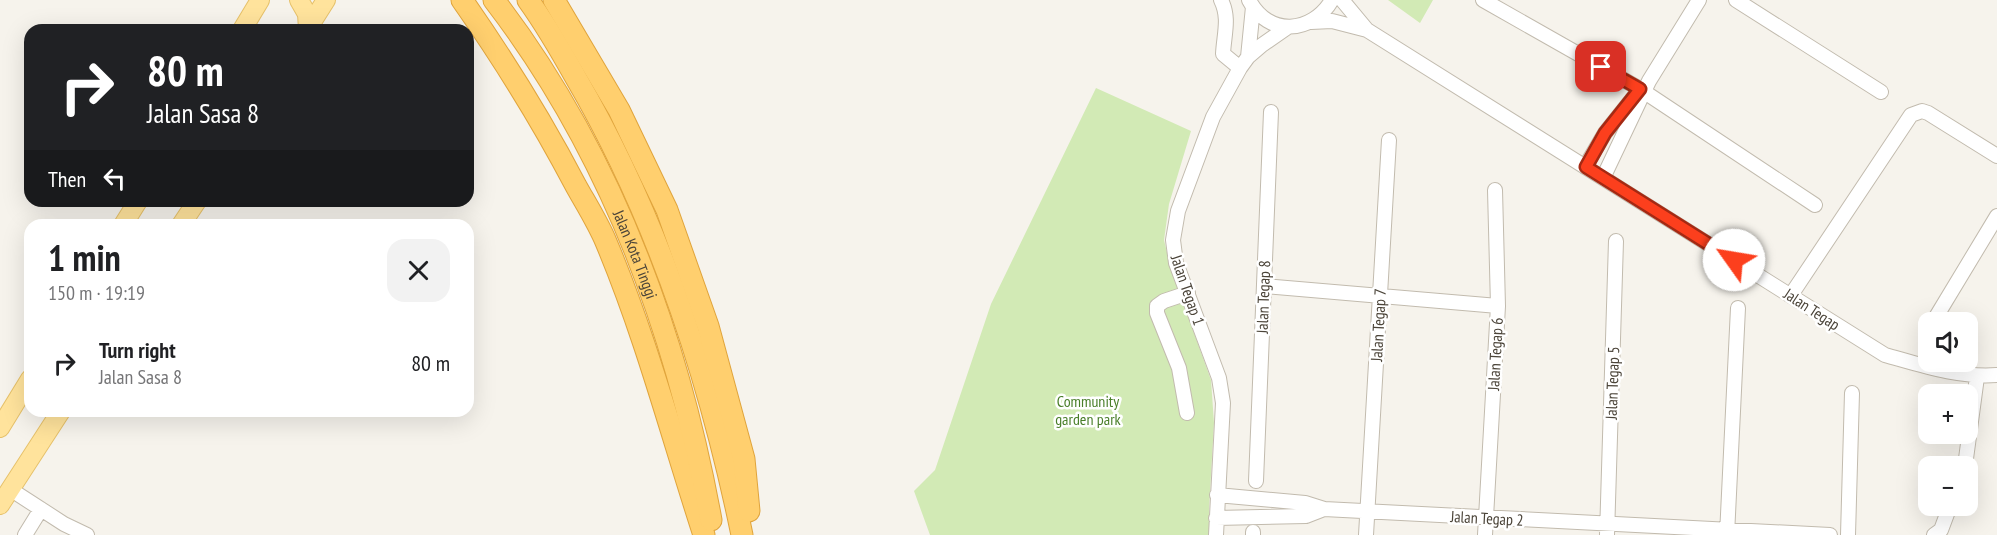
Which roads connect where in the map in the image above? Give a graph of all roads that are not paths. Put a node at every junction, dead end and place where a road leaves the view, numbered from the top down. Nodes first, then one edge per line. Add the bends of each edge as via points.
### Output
1 (299, 0) edge
2 (327, 0) edge
3 (462, 0) edge
4 (494, 0) edge
5 (528, 0) edge
6 (554, 0) edge
7 (1221, 0) edge
8 (1332, 0) edge
9 (1342, 0) edge
10 (1483, 0) edge
11 (1699, 0) edge
12 (1736, 0) edge
13 (261, 1) edge
14 (1251, 4) edge
15 (1311, 22) junction
16 (246, 24) edge
17 (308, 24) edge
18 (312, 24) edge
19 (1288, 27) junction
20 (1367, 30) junction
21 (1244, 63) junction
22 (1644, 87) junction
23 (1881, 93) dead end
24 (1271, 112) dead end
25 (1389, 140) dead end
26 (1997, 156) edge
27 (1586, 167) junction
28 (1603, 178) junction
29 (1495, 190) dead end
30 (1815, 205) dead end
31 (1997, 216) edge
32 (1616, 241) dead end
33 (1264, 286) junction
34 (1188, 293) junction
35 (1791, 295) junction
36 (1380, 296) junction
37 (1498, 306) junction
38 (1738, 308) dead end
39 (1939, 312) edge
40 (1997, 375) edge
41 (1977, 377) junction
42 (24, 389) edge
43 (1852, 393) dead end
44 (1188, 413) dead end
45 (57, 417) edge
46 (0, 428) edge
47 (1966, 456) edge
48 (1256, 482) dead end
49 (10, 489) junction
50 (1217, 495) junction
51 (0, 505) edge
52 (41, 509) junction
53 (1324, 509) junction
54 (1368, 511) junction
55 (1946, 516) edge
56 (1216, 518) junction
57 (1485, 518) junction
58 (61, 529) edge
59 (1607, 530) edge
60 (1727, 532) edge
61 (25, 535) edge
62 (87, 535) edge
63 (704, 535) edge
64 (713, 535) edge
65 (741, 535) edge
66 (752, 535) edge
67 (1216, 535) edge
68 (1366, 535) edge
69 (1485, 535) edge
70 (1830, 535) edge
71 (1848, 535) edge
72 (1934, 535) edge

1 - 17 main road via 304,5
2 - 18 main road
3 - 63 highway via 554,142 605,240 646,345
4 - 64 highway, Jalan Kota Tinggi via 523,38 578,127 628,231 667,337 701,468
5 - 65 highway, Jalan Kota Tinggi via 599,117 647,218 688,329 727,464
6 - 66 highway via 619,110 667,210 708,326 741,448
7 - 21 street via 1228,24 1223,54
8 - 15 street
9 - 20 street, Jalan Tegap
10 - 22 street
11 - 22 street
12 - 23 street
13 - 16 main road
14 - 19 street via 1262,17
14 - 21 street, Jalan Tegap 1
15 - 19 street, Jalan Tegap
15 - 20 street, Jalan Tegap via 1332,21
19 - 21 street, Jalan Tegap 1
20 - 27 street, Jalan Tegap
21 - 34 street, Jalan Tegap 1 via 1214,117 1178,211 1173,240 1176,263
22 - 27 street via 1605,133
22 - 28 street
22 - 30 street
24 - 33 street, Jalan Tegap 8
25 - 36 street, Jalan Tegap 7
26 - 35 street via 1928,113 1916,112 1908,117
27 - 28 street, Jalan Tegap
28 - 35 street, Jalan Tegap
29 - 37 street, Jalan Tegap 6
31 - 39 street
32 - 59 street, Jalan Tegap 5
33 - 36 street
33 - 48 street, Jalan Tegap 8
34 - 44 street via 1157,306 1179,368
34 - 50 street, Jalan Tegap 1 via 1219,378 1223,403
35 - 41 street, Jalan Tegap via 1885,355
36 - 37 street
36 - 54 street, Jalan Tegap 7
37 - 57 street, Jalan Tegap 6
38 - 60 street
40 - 41 street, Jalan Tegap
41 - 47 street
42 - 46 main road
43 - 71 street
45 - 49 main road
49 - 51 main road
49 - 52 street
50 - 53 street, Jalan Tegap 2 via 1305,503
50 - 56 street, Jalan Tegap 1
52 - 58 street
52 - 61 street
53 - 54 street, Jalan Tegap 2
53 - 56 street, Jalan Tegap 2 via 1306,516
54 - 57 street, Jalan Tegap 2
54 - 68 street, Jalan Tegap 7
55 - 72 street via 1941,530
56 - 67 street, Jalan Tegap 1
57 - 59 street, Jalan Tegap 2
57 - 69 street, Jalan Tegap 6
58 - 62 street
59 - 60 street, Jalan Tegap 2
60 - 70 street, Jalan Tegap 2

